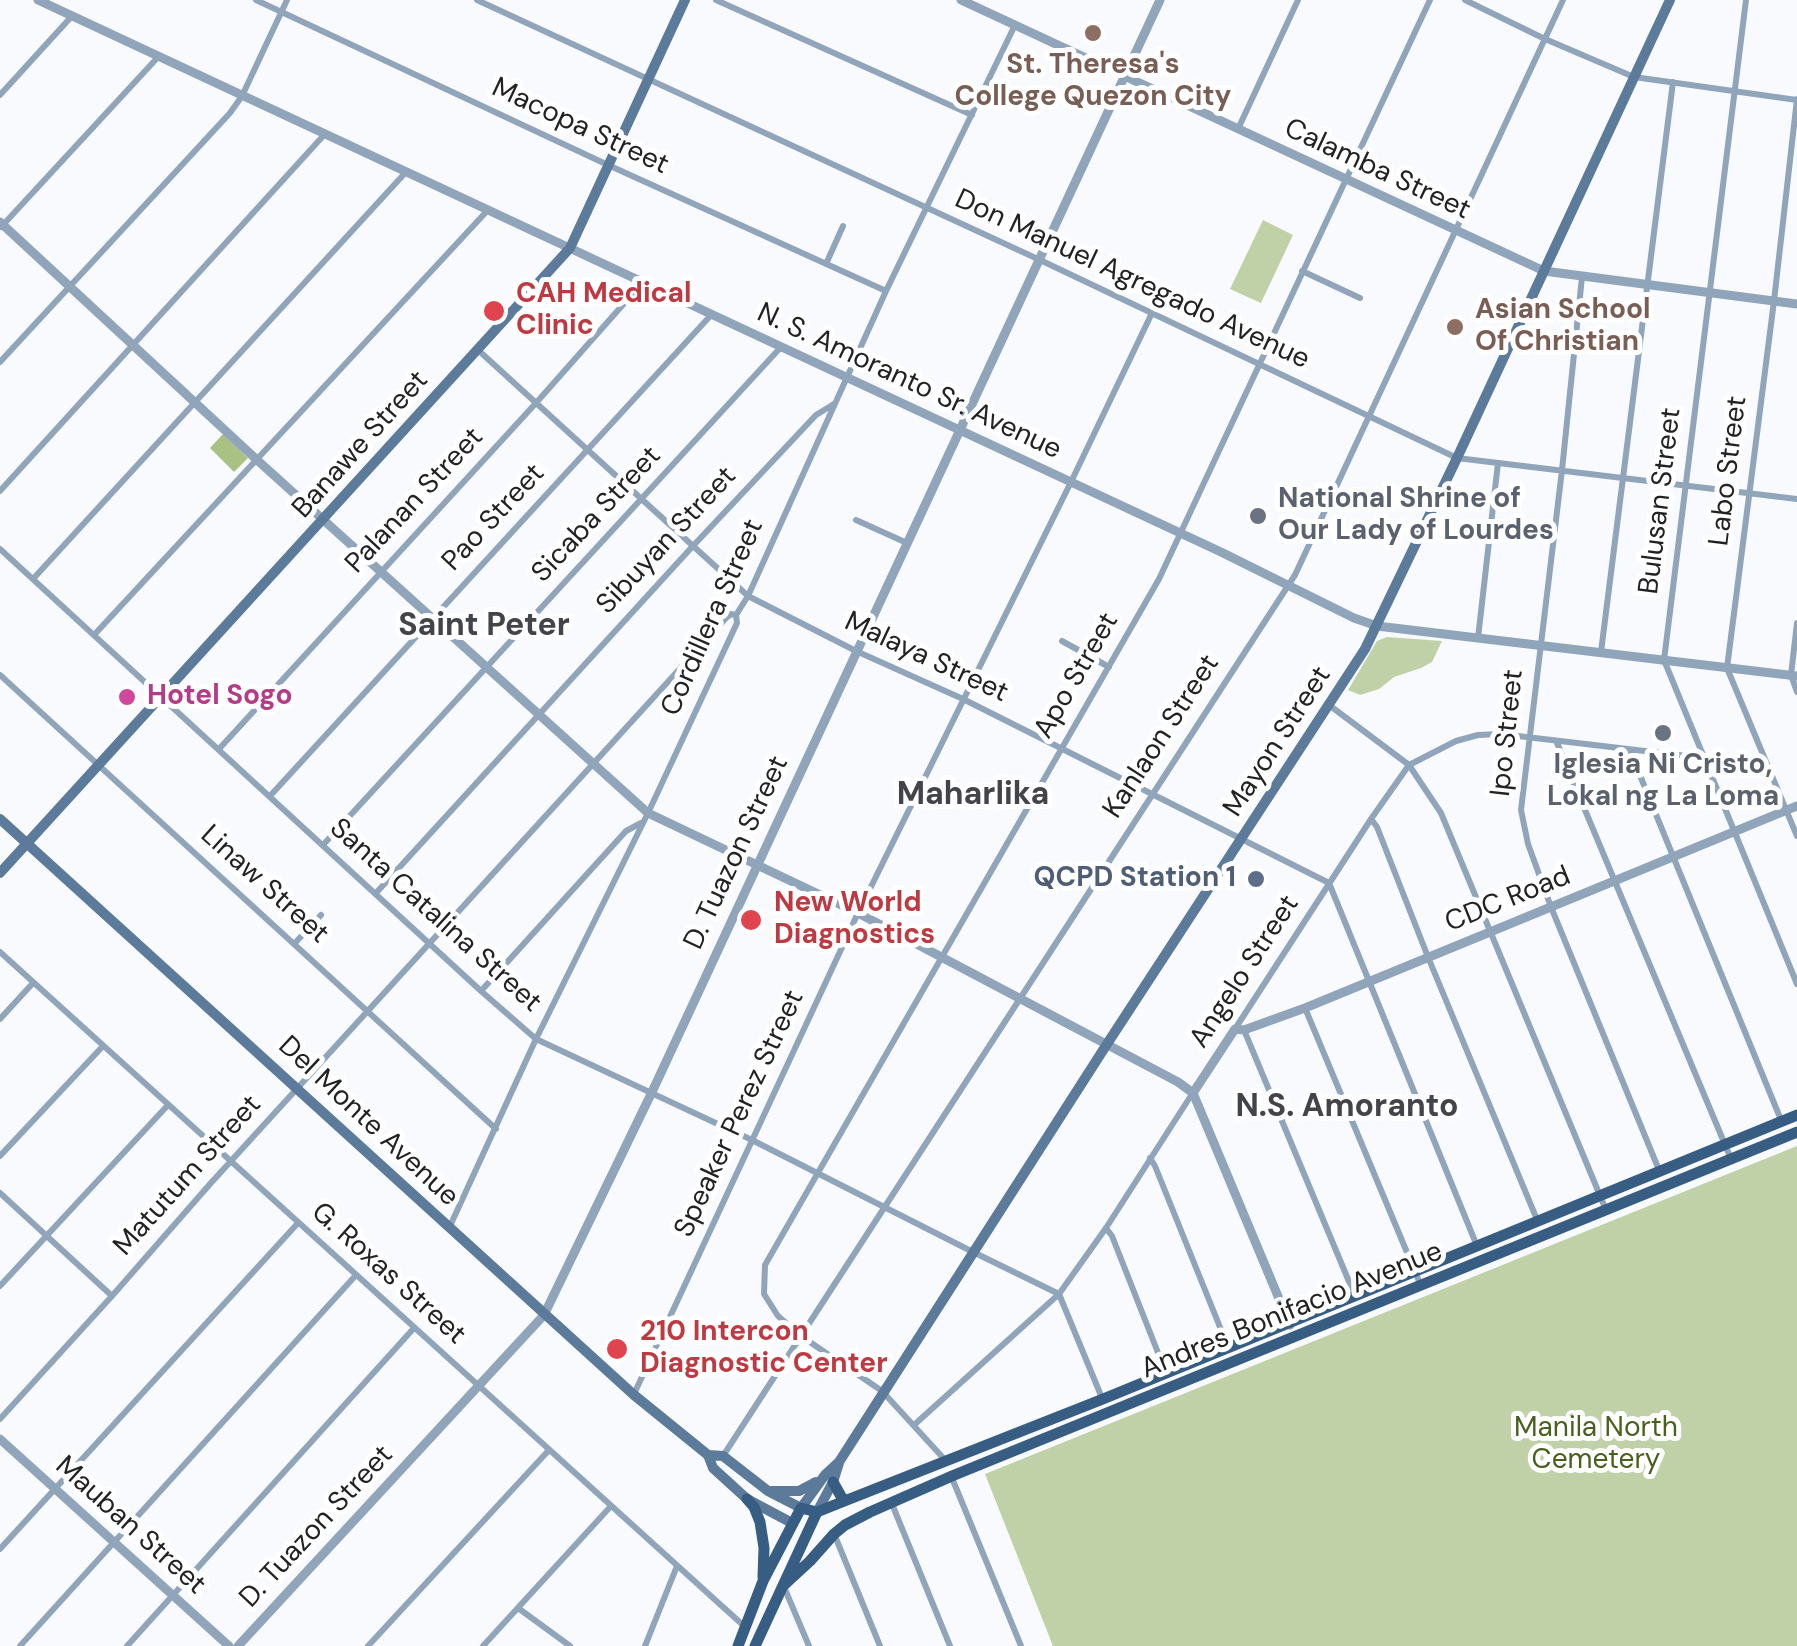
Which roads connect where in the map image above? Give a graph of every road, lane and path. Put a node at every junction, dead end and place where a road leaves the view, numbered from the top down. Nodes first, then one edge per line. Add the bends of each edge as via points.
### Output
1 (38, 0) edge
2 (256, 0) edge
3 (288, 0) edge
4 (476, 0) edge
5 (684, 0) edge
6 (716, 0) edge
7 (960, 0) edge
8 (1160, 0) edge
9 (1298, 0) edge
10 (1430, 0) edge
11 (1465, 0) edge
12 (1564, 0) edge
13 (1670, 0) edge
14 (1746, 0) edge
15 (282, 12) junction
16 (72, 16) junction
17 (1014, 25) junction
18 (1546, 39) junction
19 (160, 55) junction
20 (1125, 76) junction
21 (1634, 77) junction
22 (646, 78) junction
23 (1673, 82) junction
24 (1735, 90) junction
25 (0, 95) edge
26 (242, 96) junction
27 (1797, 99) edge
28 (972, 116) junction
29 (1238, 129) junction
30 (324, 135) junction
31 (608, 165) junction
32 (406, 172) junction
33 (1346, 180) junction
34 (927, 209) junction
35 (487, 211) junction
36 (1, 225) edge
37 (843, 226) dead end
38 (1455, 231) junction
39 (570, 248) junction
40 (1040, 260) junction
41 (826, 264) junction
42 (1302, 272) junction
43 (1544, 272) junction
44 (1582, 277) junction
45 (642, 282) junction
46 (1646, 285) junction
47 (71, 286) junction
48 (886, 291) junction
49 (1708, 293) junction
50 (1360, 298) dead end
51 (1774, 301) junction
52 (1797, 304) edge
53 (1152, 313) junction
54 (712, 314) junction
55 (134, 344) junction
56 (781, 347) junction
57 (478, 350) junction
58 (0, 362) edge
59 (1260, 365) junction
60 (848, 377) junction
61 (195, 402) junction
62 (536, 402) junction
63 (835, 403) junction
64 (1370, 416) junction
65 (960, 430) junction
66 (588, 450) junction
67 (1457, 458) junction
68 (256, 459) junction
69 (1498, 463) junction
70 (1562, 470) junction
71 (1624, 478) junction
72 (1071, 482) junction
73 (1686, 486) junction
74 (0, 491) edge
75 (1748, 494) junction
76 (1797, 498) edge
77 (642, 500) junction
78 (324, 520) junction
79 (856, 520) dead end
80 (1182, 534) junction
81 (907, 543) junction
82 (692, 547) junction
83 (0, 549) edge
84 (380, 572) junction
85 (33, 579) junction
86 (1288, 584) junction
87 (748, 596) junction
88 (736, 615) junction
89 (432, 618) junction
90 (1797, 623) edge
91 (1377, 626) junction
92 (94, 635) junction
93 (1478, 638) junction
94 (1062, 640) dead end
95 (1540, 646) junction
96 (856, 652) junction
97 (1601, 652) junction
98 (1664, 660) junction
99 (1108, 666) junction
100 (486, 668) junction
101 (1727, 668) junction
102 (0, 675) edge
103 (1794, 676) edge
104 (1797, 692) edge
105 (161, 696) junction
106 (962, 699) junction
107 (1328, 704) junction
108 (538, 716) junction
109 (1530, 738) junction
110 (1556, 742) junction
111 (1062, 748) junction
112 (219, 749) junction
113 (1630, 751) junction
114 (1704, 758) junction
115 (592, 764) junction
116 (98, 765) junction
117 (1410, 765) junction
118 (1152, 794) junction
119 (270, 796) junction
120 (1792, 808) edge
121 (645, 818) junction
122 (0, 819) edge
123 (1370, 819) junction
124 (1734, 832) junction
125 (1797, 836) edge
126 (1242, 839) junction
127 (27, 843) junction
128 (323, 844) junction
129 (1674, 856) junction
130 (756, 864) junction
131 (0, 873) edge
132 (1614, 881) junction
133 (1329, 884) junction
134 (376, 893) junction
135 (1551, 907) junction
136 (858, 913) junction
137 (321, 915) dead end
138 (1490, 932) junction
139 (430, 942) junction
140 (294, 943) junction
141 (0, 952) edge
142 (1428, 957) junction
143 (942, 958) junction
144 (33, 982) junction
145 (1368, 982) junction
146 (1797, 984) edge
147 (481, 991) junction
148 (1020, 998) junction
149 (1305, 1008) junction
150 (368, 1010) junction
151 (0, 1019) edge
152 (1239, 1030) junction
153 (536, 1039) junction
154 (1107, 1044) junction
155 (103, 1046) junction
156 (297, 1087) junction
157 (652, 1092) junction
158 (1193, 1093) junction
159 (168, 1105) junction
160 (1797, 1115) edge
161 (1782, 1122) junction
162 (496, 1129) junction
163 (1797, 1132) edge
164 (752, 1140) junction
165 (1725, 1144) junction
166 (0, 1156) edge
167 (1150, 1158) junction
168 (1731, 1159) junction
169 (231, 1161) junction
170 (1660, 1171) junction
171 (819, 1173) junction
172 (0, 1193) edge
173 (1600, 1196) junction
174 (884, 1206) junction
175 (1606, 1211) junction
176 (1538, 1222) junction
177 (298, 1223) junction
178 (449, 1227) junction
179 (1106, 1228) junction
180 (48, 1236) junction
181 (1477, 1247) junction
182 (972, 1252) junction
183 (1415, 1271) junction
184 (356, 1276) junction
185 (0, 1286) edge
186 (1421, 1286) junction
187 (1058, 1294) junction
188 (112, 1296) junction
189 (1356, 1296) junction
190 (544, 1314) junction
191 (1289, 1323) junction
192 (414, 1328) junction
193 (801, 1336) junction
194 (1294, 1337) junction
195 (1228, 1348) junction
196 (1166, 1373) junction
197 (478, 1386) junction
198 (882, 1391) junction
199 (634, 1395) junction
200 (1103, 1399) junction
201 (1108, 1412) junction
202 (0, 1420) edge
203 (914, 1425) junction
204 (0, 1440) edge
205 (548, 1450) junction
206 (708, 1455) junction
207 (723, 1456) junction
208 (946, 1461) junction
209 (952, 1476) junction
210 (829, 1479) junction
211 (54, 1488) junction
212 (768, 1490) junction
213 (747, 1498) junction
214 (846, 1500) junction
215 (892, 1503) junction
216 (611, 1506) junction
217 (801, 1508) junction
218 (817, 1512) junction
219 (792, 1524) junction
220 (808, 1531) junction
221 (834, 1534) junction
222 (114, 1543) junction
223 (0, 1549) edge
224 (677, 1566) junction
225 (764, 1582) junction
226 (784, 1586) junction
227 (172, 1594) junction
228 (518, 1608) junction
229 (745, 1628) junction
230 (20, 1646) edge
231 (126, 1646) edge
232 (229, 1646) edge
233 (238, 1646) edge
234 (368, 1646) edge
235 (483, 1646) edge
236 (570, 1646) edge
237 (645, 1646) edge
238 (738, 1646) edge
239 (755, 1646) edge
240 (809, 1646) edge
241 (880, 1646) edge
242 (950, 1646) edge
243 (1021, 1646) edge

1 - 16 street, N. S. Amoranto Sr. Avenue
2 - 15 street, Macopa Street
3 - 15 street
4 - 22 street, Don Manuel Agregado Avenue
5 - 22 main road, Banawe Street
6 - 28 street
7 - 17 street, Calamba Street
8 - 20 street, D. Tuazon Street
9 - 29 street
10 - 33 street, Apo Street
11 - 18 street
12 - 18 street, Kanlaon Street
13 - 21 main road, Mayon Street
14 - 24 street, Bulusan Street
15 - 26 street
15 - 31 street, Macopa Street
16 - 19 street, N. S. Amoranto Sr. Avenue
16 - 25 street
17 - 20 street, Calamba Street
17 - 28 street, Cordillera Street
18 - 21 street
18 - 38 street, Kanlaon Street
19 - 26 street, N. S. Amoranto Sr. Avenue
19 - 36 street
20 - 29 street, Calamba Street
20 - 40 street, D. Tuazon Street
21 - 23 street
21 - 43 main road, Mayon Street
22 - 31 main road, Banawe Street
22 - 34 street, Don Manuel Agregado Avenue
23 - 24 street
23 - 46 street
24 - 27 street
24 - 49 street, Bulusan Street
26 - 30 street, N. S. Amoranto Sr. Avenue
26 - 47 street
27 - 51 street, Labo Street
28 - 34 street, Cordillera Street
29 - 33 street, Calamba Street
30 - 32 street, N. S. Amoranto Sr. Avenue
30 - 55 street
31 - 39 main road, Banawe Street
31 - 41 street, Macopa Street
32 - 35 street, N. S. Amoranto Sr. Avenue
32 - 61 street
33 - 38 street, Calamba Street
33 - 42 street, Apo Street
34 - 40 street, Don Manuel Agregado Avenue
34 - 48 street, Cordillera Street
35 - 39 street, N. S. Amoranto Sr. Avenue
35 - 68 street
36 - 47 street
37 - 41 street
38 - 43 street, Calamba Street
38 - 64 street, Kanlaon Street
39 - 45 street, N. S. Amoranto Sr. Avenue
39 - 57 main road, Banawe Street
40 - 53 street, Don Manuel Agregado Avenue
40 - 65 street, D. Tuazon Street
41 - 48 street, Macopa Street
42 - 50 street
42 - 59 street, Apo Street
43 - 44 street, Calamba Street
43 - 67 main road, Mayon Street
44 - 46 street, Calamba Street
44 - 70 street, Ipo Street
45 - 54 street, N. S. Amoranto Sr. Avenue
45 - 62 street, Palanan Street
46 - 49 street, Calamba Street
46 - 71 street
47 - 55 street
47 - 58 street
48 - 60 street, Cordillera Street
49 - 51 street, Calamba Street
49 - 73 street, Bulusan Street
51 - 52 street, Calamba Street
51 - 75 street, Labo Street
53 - 59 street, Don Manuel Agregado Avenue
53 - 72 street, Speaker Perez Street
54 - 56 street, N. S. Amoranto Sr. Avenue
54 - 66 street, Pao Street
55 - 61 street
55 - 74 street
56 - 60 street, N. S. Amoranto Sr. Avenue
56 - 77 street, Sicaba Street
57 - 62 street, Malaya Street
57 - 78 main road, Banawe Street
59 - 64 street, Don Manuel Agregado Avenue
59 - 80 street, Apo Street
60 - 63 street, Cordillera Street
60 - 65 street, N. S. Amoranto Sr. Avenue
61 - 68 street
61 - 85 street
62 - 66 street, Malaya Street
62 - 84 street, Palanan Street
63 - 82 street, Sibuyan Street via 816,415
63 - 87 street, Cordillera Street
64 - 67 street, Don Manuel Agregado Avenue
64 - 86 street, Kanlaon Street
65 - 72 street, N. S. Amoranto Sr. Avenue
65 - 81 street, D. Tuazon Street
66 - 77 street, Malaya Street
66 - 89 street, Pao Street
67 - 69 street, Don Manuel Agregado Avenue
67 - 91 main road, Mayon Street
68 - 78 street
68 - 92 street
69 - 70 street, Don Manuel Agregado Avenue
69 - 93 street
70 - 71 street, Don Manuel Agregado Avenue
70 - 95 street, Ipo Street
71 - 73 street, Don Manuel Agregado Avenue
71 - 97 street
72 - 80 street, N. S. Amoranto Sr. Avenue
72 - 106 street, Speaker Perez Street
73 - 75 street, Don Manuel Agregado Avenue
73 - 98 street, Bulusan Street
75 - 76 street, Don Manuel Agregado Avenue
75 - 101 street, Labo Street
77 - 82 street, Malaya Street
77 - 100 street, Sicaba Street
78 - 84 street
78 - 105 main road, Banawe Street
79 - 81 street
80 - 86 street, N. S. Amoranto Sr. Avenue
80 - 99 street, Apo Street
81 - 96 street, D. Tuazon Street
82 - 87 street, Malaya Street
82 - 108 street, Sibuyan Street
83 - 85 street, Santa Catalina Street
84 - 89 street
84 - 112 street, Palanan Street
85 - 92 street, Santa Catalina Street
86 - 91 street, N. S. Amoranto Sr. Avenue
86 - 118 street, Kanlaon Street
87 - 88 street, Cordillera Street
87 - 96 street, Malaya Street
88 - 115 street, Matutum Street via 727,617
88 - 121 street, Cordillera Street
89 - 100 street
89 - 119 street, Pao Street
90 - 103 street
91 - 93 street, N. S. Amoranto Sr. Avenue
91 - 107 main road, Mayon Street
92 - 105 street, Santa Catalina Street
93 - 95 street, N. S. Amoranto Sr. Avenue
94 - 99 street
95 - 97 street, N. S. Amoranto Sr. Avenue
95 - 109 street, Ipo Street
96 - 106 street, Malaya Street
96 - 130 street, D. Tuazon Street
97 - 98 street, N. S. Amoranto Sr. Avenue
98 - 101 street, N. S. Amoranto Sr. Avenue
98 - 114 street, Bulusan Street
99 - 111 street, Apo Street
100 - 108 street
100 - 128 street, Sicaba Street
101 - 103 street, N. S. Amoranto Sr. Avenue
101 - 120 street, Labo Street
102 - 116 street, Linaw Street
103 - 104 street
105 - 112 street, Santa Catalina Street
105 - 116 main road, Banawe Street
106 - 111 street, Malaya Street
106 - 136 street, Speaker Perez Street
107 - 117 street
107 - 126 main road, Mayon Street
108 - 115 street
108 - 134 street, Sibuyan Street
109 - 110 street, Angelo Street
109 - 117 street, Angelo Street via 1478,735
109 - 135 street, Ipo Street via 1521,810
110 - 113 street, Angelo Street
110 - 132 street
111 - 118 street, Malaya Street
111 - 143 street, Apo Street
112 - 119 street, Santa Catalina Street
113 - 114 street, Angelo Street
113 - 129 street
114 - 124 street, Bulusan Street
115 - 121 street
115 - 139 street, Matutum Street
116 - 127 main road, Banawe Street
116 - 140 street, Linaw Street
117 - 123 street, Angelo Street
117 - 138 street via 1441,813
118 - 126 street, Malaya Street
118 - 148 street, Kanlaon Street
119 - 128 street, Santa Catalina Street
120 - 124 street, CDC Road
120 - 125 street, Labo Street
121 - 130 street
121 - 147 street
121 - 153 street, Cordillera Street
122 - 127 main road, Del Monte Avenue
123 - 133 street, Angelo Street
123 - 142 street
124 - 129 street, CDC Road
124 - 146 street, Bulusan Street
126 - 133 street, Malaya Street
126 - 154 main road, Mayon Street
127 - 131 main road, Banawe Street
127 - 156 main road, Del Monte Avenue
128 - 134 street, Santa Catalina Street
129 - 132 street, CDC Road
129 - 161 street
130 - 136 street
130 - 157 street, D. Tuazon Street
132 - 135 street, CDC Road
132 - 165 street
133 - 145 street
133 - 152 street, Angelo Street
134 - 139 street, Santa Catalina Street
135 - 138 street, CDC Road
135 - 170 street, Ipo Street
136 - 143 street
136 - 164 street, Speaker Perez Street
137 - 140 street
138 - 142 street, CDC Road
138 - 173 street
139 - 147 street, Santa Catalina Street
139 - 150 street, Matutum Street
140 - 150 street, Linaw Street
141 - 144 street, G. Roxas Street
142 - 145 street, CDC Road
142 - 176 street
143 - 148 street
143 - 171 street, Apo Street
144 - 151 street
144 - 155 street, G. Roxas Street
145 - 149 street, CDC Road
145 - 181 street
147 - 153 street, Santa Catalina Street
148 - 154 street
148 - 174 street, Kanlaon Street
149 - 152 street, CDC Road
149 - 183 street
150 - 156 street, Matutum Street
150 - 162 street, Linaw Street
152 - 158 street, Angelo Street
152 - 189 street
153 - 157 street, Santa Catalina Street
153 - 162 street, Cordillera Street
154 - 158 street
154 - 182 main road, Mayon Street
155 - 159 street, G. Roxas Street
155 - 166 street
156 - 169 street, Matutum Street
156 - 178 main road, Del Monte Avenue
157 - 164 street, Santa Catalina Street
157 - 190 street, D. Tuazon Street
158 - 167 street, Angelo Street
158 - 191 street
159 - 169 street, G. Roxas Street
159 - 180 street
160 - 161 main road, Andres Bonifacio Avenue
161 - 165 main road, Andres Bonifacio Avenue
162 - 178 street, Cordillera Street
163 - 168 main road, Andres Bonifacio Avenue
164 - 171 street, Santa Catalina Street
164 - 199 street, Speaker Perez Street
165 - 168 street
165 - 170 main road, Andres Bonifacio Avenue
167 - 179 street, Angelo Street
167 - 195 street
168 - 175 main road, Andres Bonifacio Avenue
169 - 177 street, G. Roxas Street
169 - 188 street, Matutum Street
170 - 173 main road, Andres Bonifacio Avenue
171 - 174 street, Santa Catalina Street
171 - 193 street, Apo Street via 765,1265 770,1307
172 - 180 street
173 - 175 street
173 - 176 main road, Andres Bonifacio Avenue
174 - 182 street, Santa Catalina Street
174 - 193 street, Kanlaon Street
175 - 186 main road, Andres Bonifacio Avenue
176 - 181 main road, Andres Bonifacio Avenue
177 - 184 street, G. Roxas Street
177 - 211 street
178 - 190 main road, Del Monte Avenue
179 - 187 street, Angelo Street
179 - 196 street
180 - 185 street
180 - 188 street
181 - 183 main road, Andres Bonifacio Avenue
182 - 187 street, Santa Catalina Street
182 - 198 main road, Mayon Street
183 - 186 street
183 - 189 main road, Andres Bonifacio Avenue
184 - 192 street, G. Roxas Street
184 - 222 street
186 - 194 main road, Andres Bonifacio Avenue
187 - 200 street
187 - 203 street, Angelo Street
188 - 202 street, Matutum Street
189 - 191 main road, Andres Bonifacio Avenue
190 - 197 street, D. Tuazon Street
190 - 199 main road, Del Monte Avenue
191 - 194 street
191 - 195 main road, Andres Bonifacio Avenue
192 - 197 street, G. Roxas Street
192 - 227 street
193 - 198 street, Apo Street
193 - 207 street, Kanlaon Street
194 - 201 main road, Andres Bonifacio Avenue
195 - 196 main road, Andres Bonifacio Avenue
196 - 200 main road, Andres Bonifacio Avenue
197 - 205 street, G. Roxas Street
197 - 233 street, D. Tuazon Street
198 - 203 street, Apo Street
198 - 210 main road, Mayon Street
199 - 206 main road, Del Monte Avenue
200 - 201 street
200 - 208 main road, Andres Bonifacio Avenue
201 - 209 main road, Andres Bonifacio Avenue
203 - 208 street, Apo Street
204 - 211 street, Mauban Street
205 - 216 street, G. Roxas Street
205 - 234 street
206 - 207 main road
206 - 213 main road, Del Monte Avenue via 713,1468
207 - 212 main road
208 - 214 main road, Andres Bonifacio Avenue
209 - 215 main road, Andres Bonifacio Avenue
209 - 243 street
210 - 212 main road via 800,1492
210 - 214 main road
210 - 217 main road, Mayon Street
210 - 218 main road, Mayon Street
211 - 222 street, Mauban Street
211 - 223 street
212 - 217 main road
213 - 219 main road, Del Monte Avenue
213 - 225 main road via 760,1522
214 - 218 main road, Andres Bonifacio Avenue
215 - 221 main road, Andres Bonifacio Avenue
215 - 242 street
216 - 224 street, G. Roxas Street
216 - 228 street
217 - 218 main road
217 - 219 main road
218 - 220 main road
219 - 220 main road
219 - 225 main road
220 - 221 main road
220 - 226 main road
221 - 226 main road, Andres Bonifacio Avenue
221 - 241 street
222 - 227 street, Mauban Street
222 - 230 street
224 - 229 street, G. Roxas Street
224 - 237 street
225 - 229 main road
226 - 239 main road
226 - 240 street
227 - 231 street
227 - 232 street, Mauban Street
228 - 235 street
228 - 236 street
229 - 238 main road

